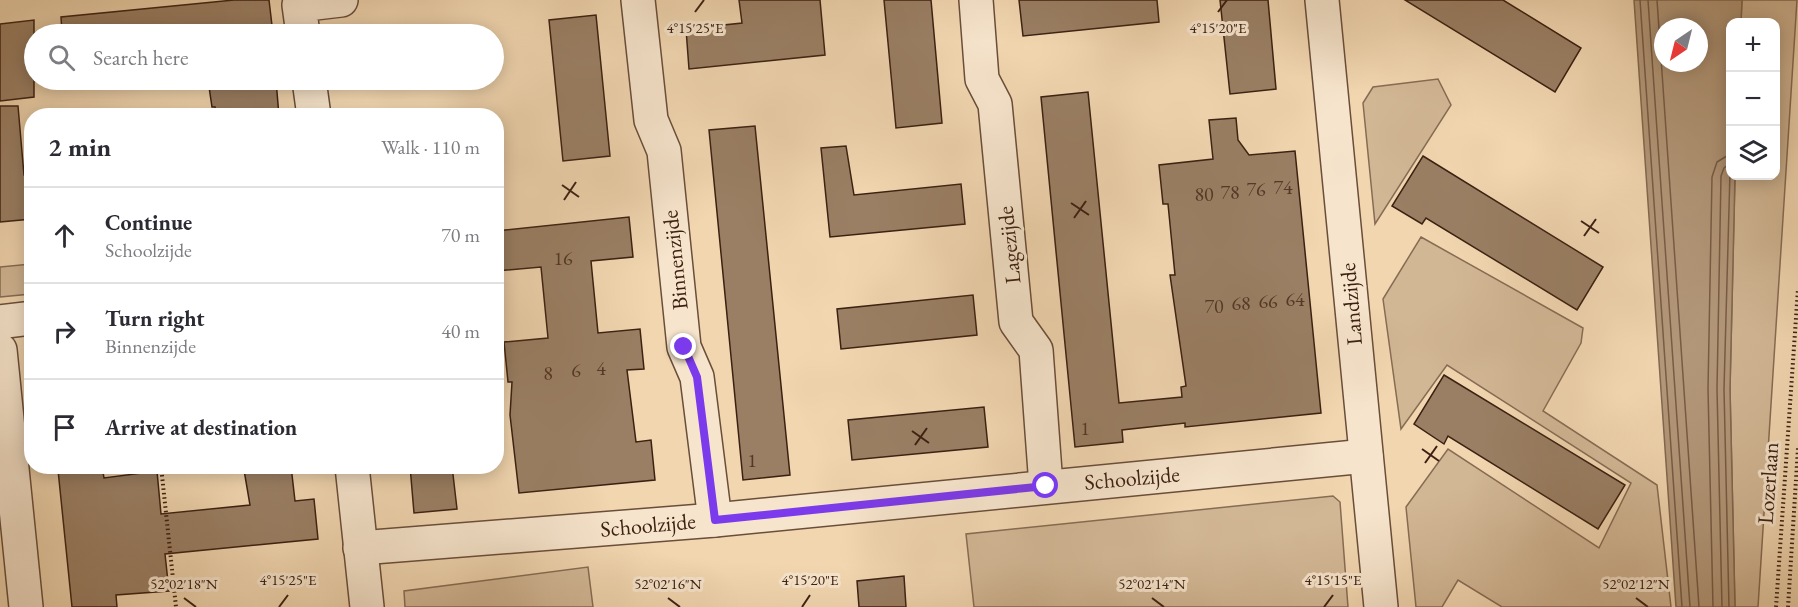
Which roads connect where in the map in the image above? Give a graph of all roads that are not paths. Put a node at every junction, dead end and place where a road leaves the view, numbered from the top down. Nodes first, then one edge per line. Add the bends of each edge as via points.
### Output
1 (341, 0) edge
2 (638, 0) edge
3 (976, 0) edge
4 (1322, 0) edge
5 (301, 20) edge
6 (310, 90) edge
7 (313, 108) edge
8 (24, 319) edge
9 (0, 321) edge
10 (0, 350) edge
11 (1366, 456) junction
12 (353, 474) edge
13 (1046, 486) junction
14 (715, 520) junction
15 (360, 548) junction
16 (26, 607) edge
17 (367, 607) edge
18 (1381, 607) edge

1 - 5 street
2 - 14 street, Binnenzijde via 651,120 664,151 684,347 697,377
3 - 13 street, Lagezijde via 982,79 995,104 1016,322 1036,350
4 - 11 street, Landzijde
6 - 7 street
8 - 9 street
10 - 16 street
11 - 13 street, Schoolzijde
11 - 18 street, Landzijde
12 - 15 street
13 - 14 street, Schoolzijde
14 - 15 street, Schoolzijde
15 - 17 street

